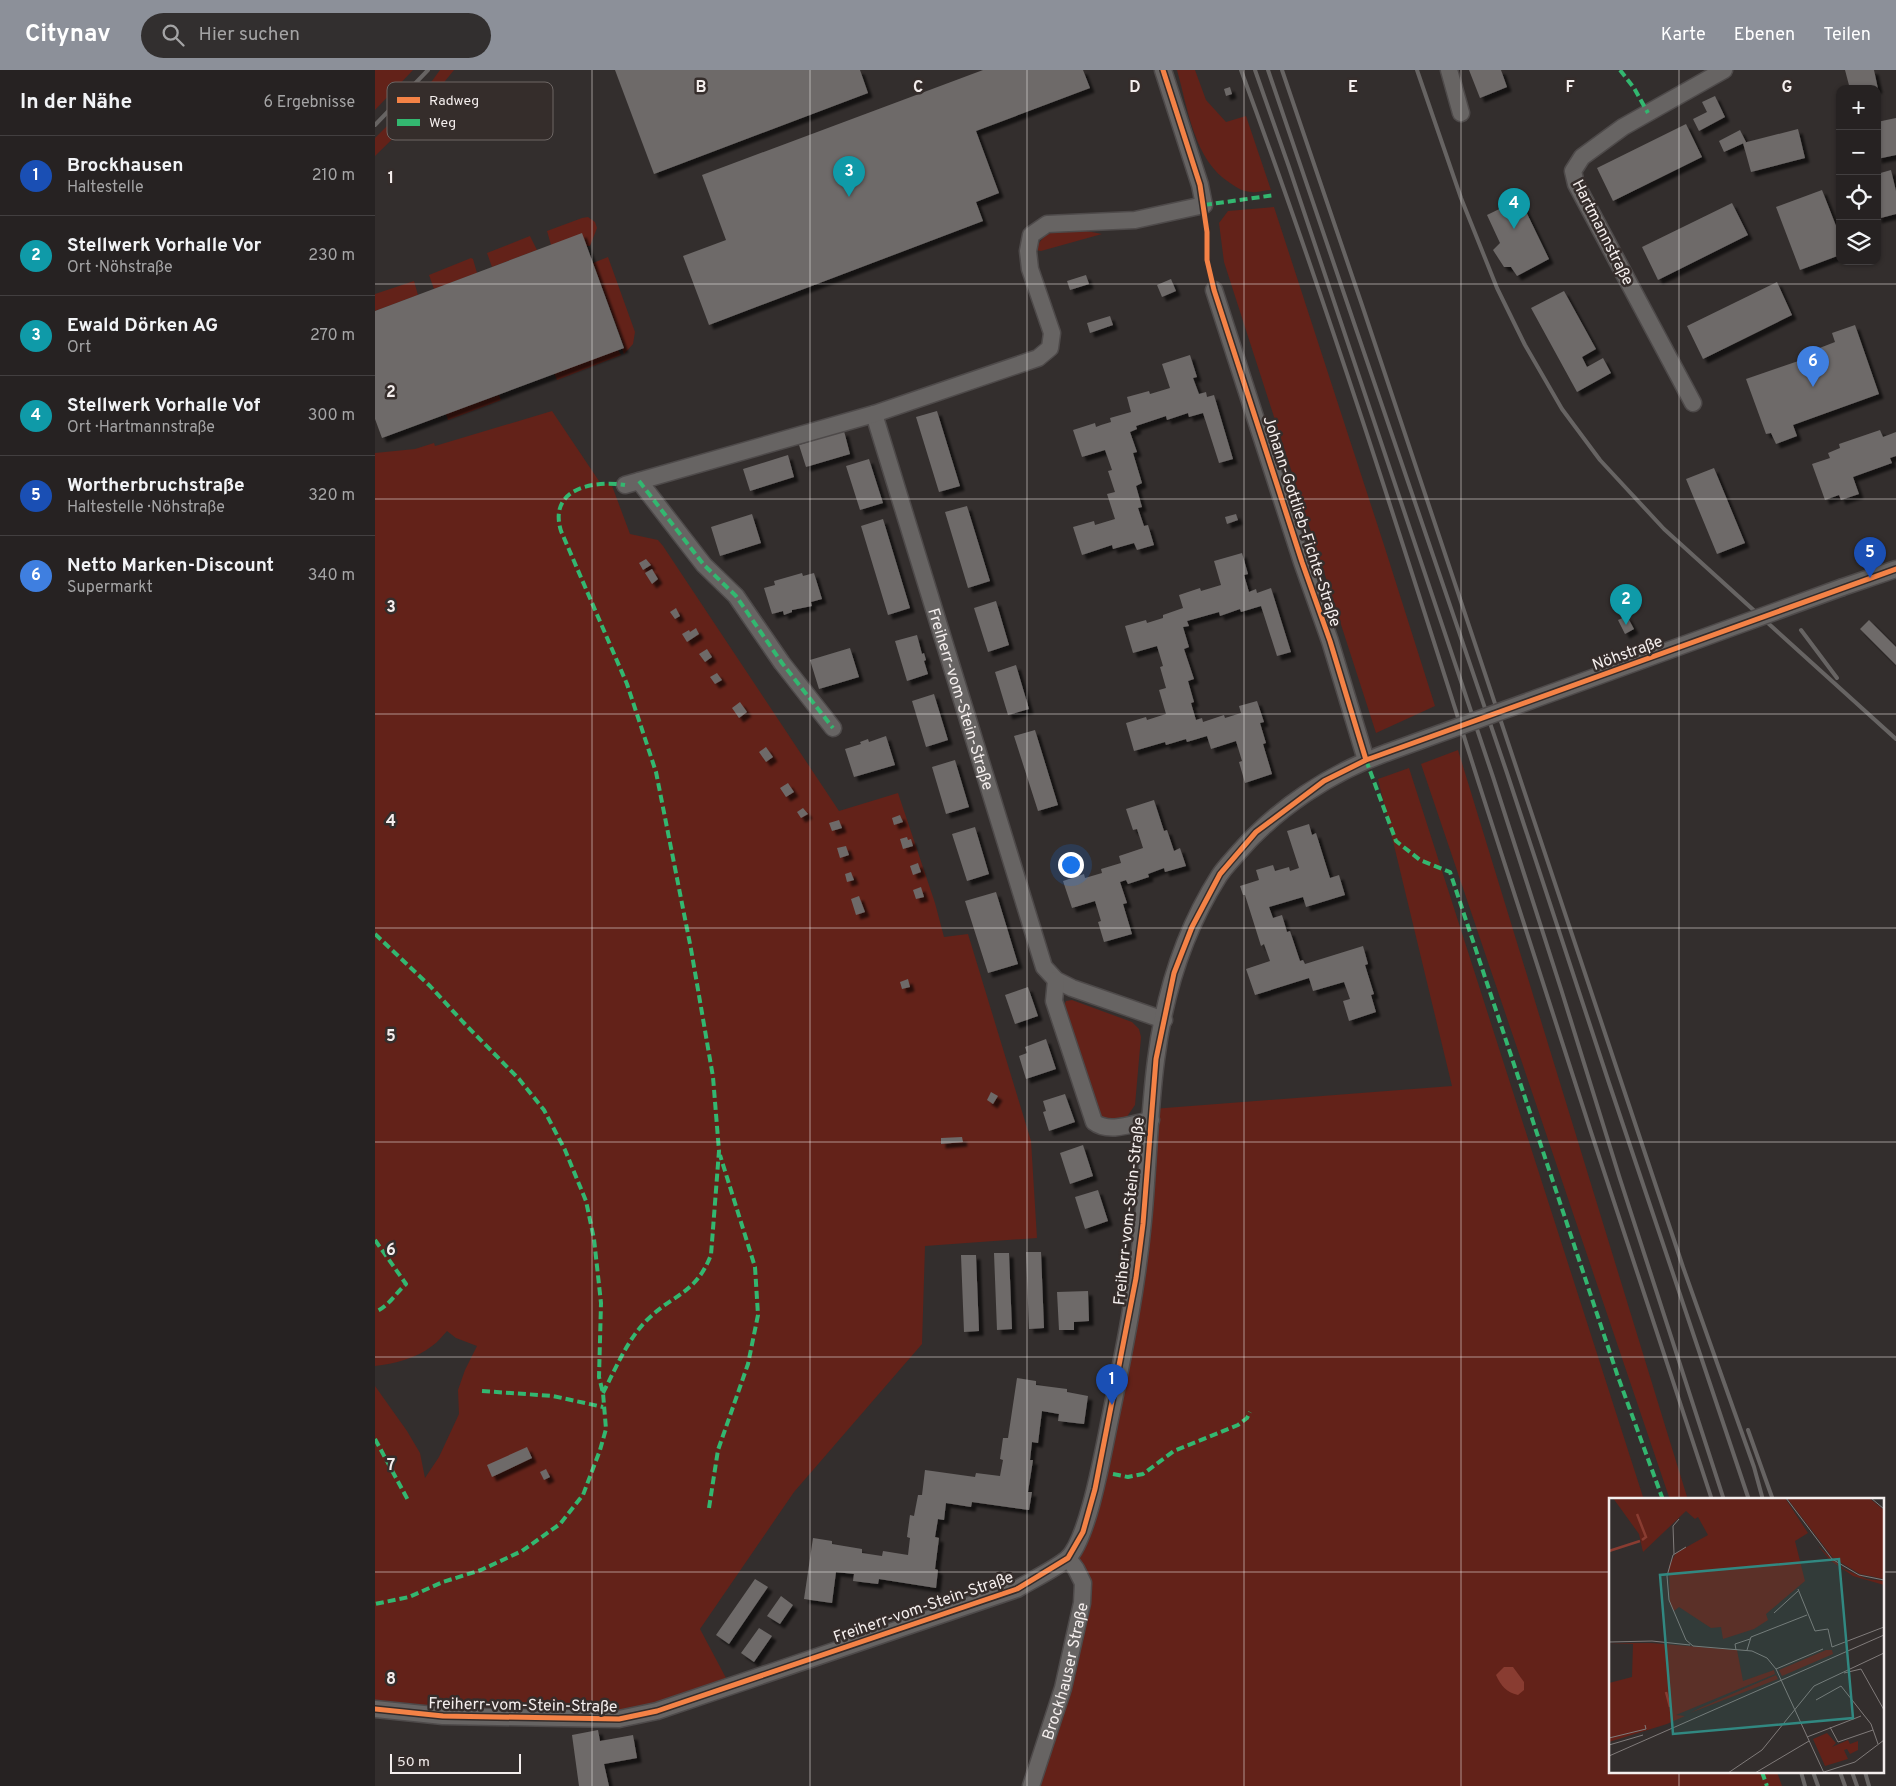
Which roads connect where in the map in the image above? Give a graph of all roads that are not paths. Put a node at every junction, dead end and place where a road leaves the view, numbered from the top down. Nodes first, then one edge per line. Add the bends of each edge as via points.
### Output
1 (1163, 70) edge
2 (1449, 70) edge
3 (1724, 70) edge
4 (1461, 112) dead end
5 (1214, 290) dead end
6 (1693, 403) dead end
7 (874, 414) junction
8 (1896, 569) edge
9 (833, 728) dead end
10 (1366, 760) junction
11 (1057, 980) junction
12 (1164, 1020) junction
13 (1151, 1120) junction
14 (1068, 1558) junction
15 (375, 1710) edge
16 (1031, 1786) edge

1 - 7 street via 1204,205 1135,220 1047,224 1031,235 1028,251 1030,269 1052,333 1050,348 1038,358
2 - 4 street
3 - 6 street, Hartmannstraße via 1623,127 1582,157 1573,171 1576,184
5 - 10 street, Johann-Gottlieb-Fichte-Straße
7 - 9 street via 632,483 704,565 736,596 782,663
7 - 11 street, Freiherr-vom-Stein-Straße via 1044,967
8 - 10 street, Nöhstraße, bridge
10 - 12 street, Freiherr-vom-Stein-Straße via 1324,781 1256,832 1220,874 1192,927 1174,973
11 - 12 street, Freiherr-vom-Stein-Straße
11 - 13 street, Freiherr-vom-Stein-Straße via 1054,1000 1094,1122 1101,1128 1112,1128
12 - 13 street, Freiherr-vom-Stein-Straße via 1156,1059
13 - 14 street, Freiherr-vom-Stein-Straße via 1136,1278 1116,1387 1083,1532
14 - 15 street, Freiherr-vom-Stein-Straße via 1017,1589 657,1711 619,1719 443,1716
14 - 16 street, Brockhauser Straße via 1083,1583 1082,1603 1063,1688

